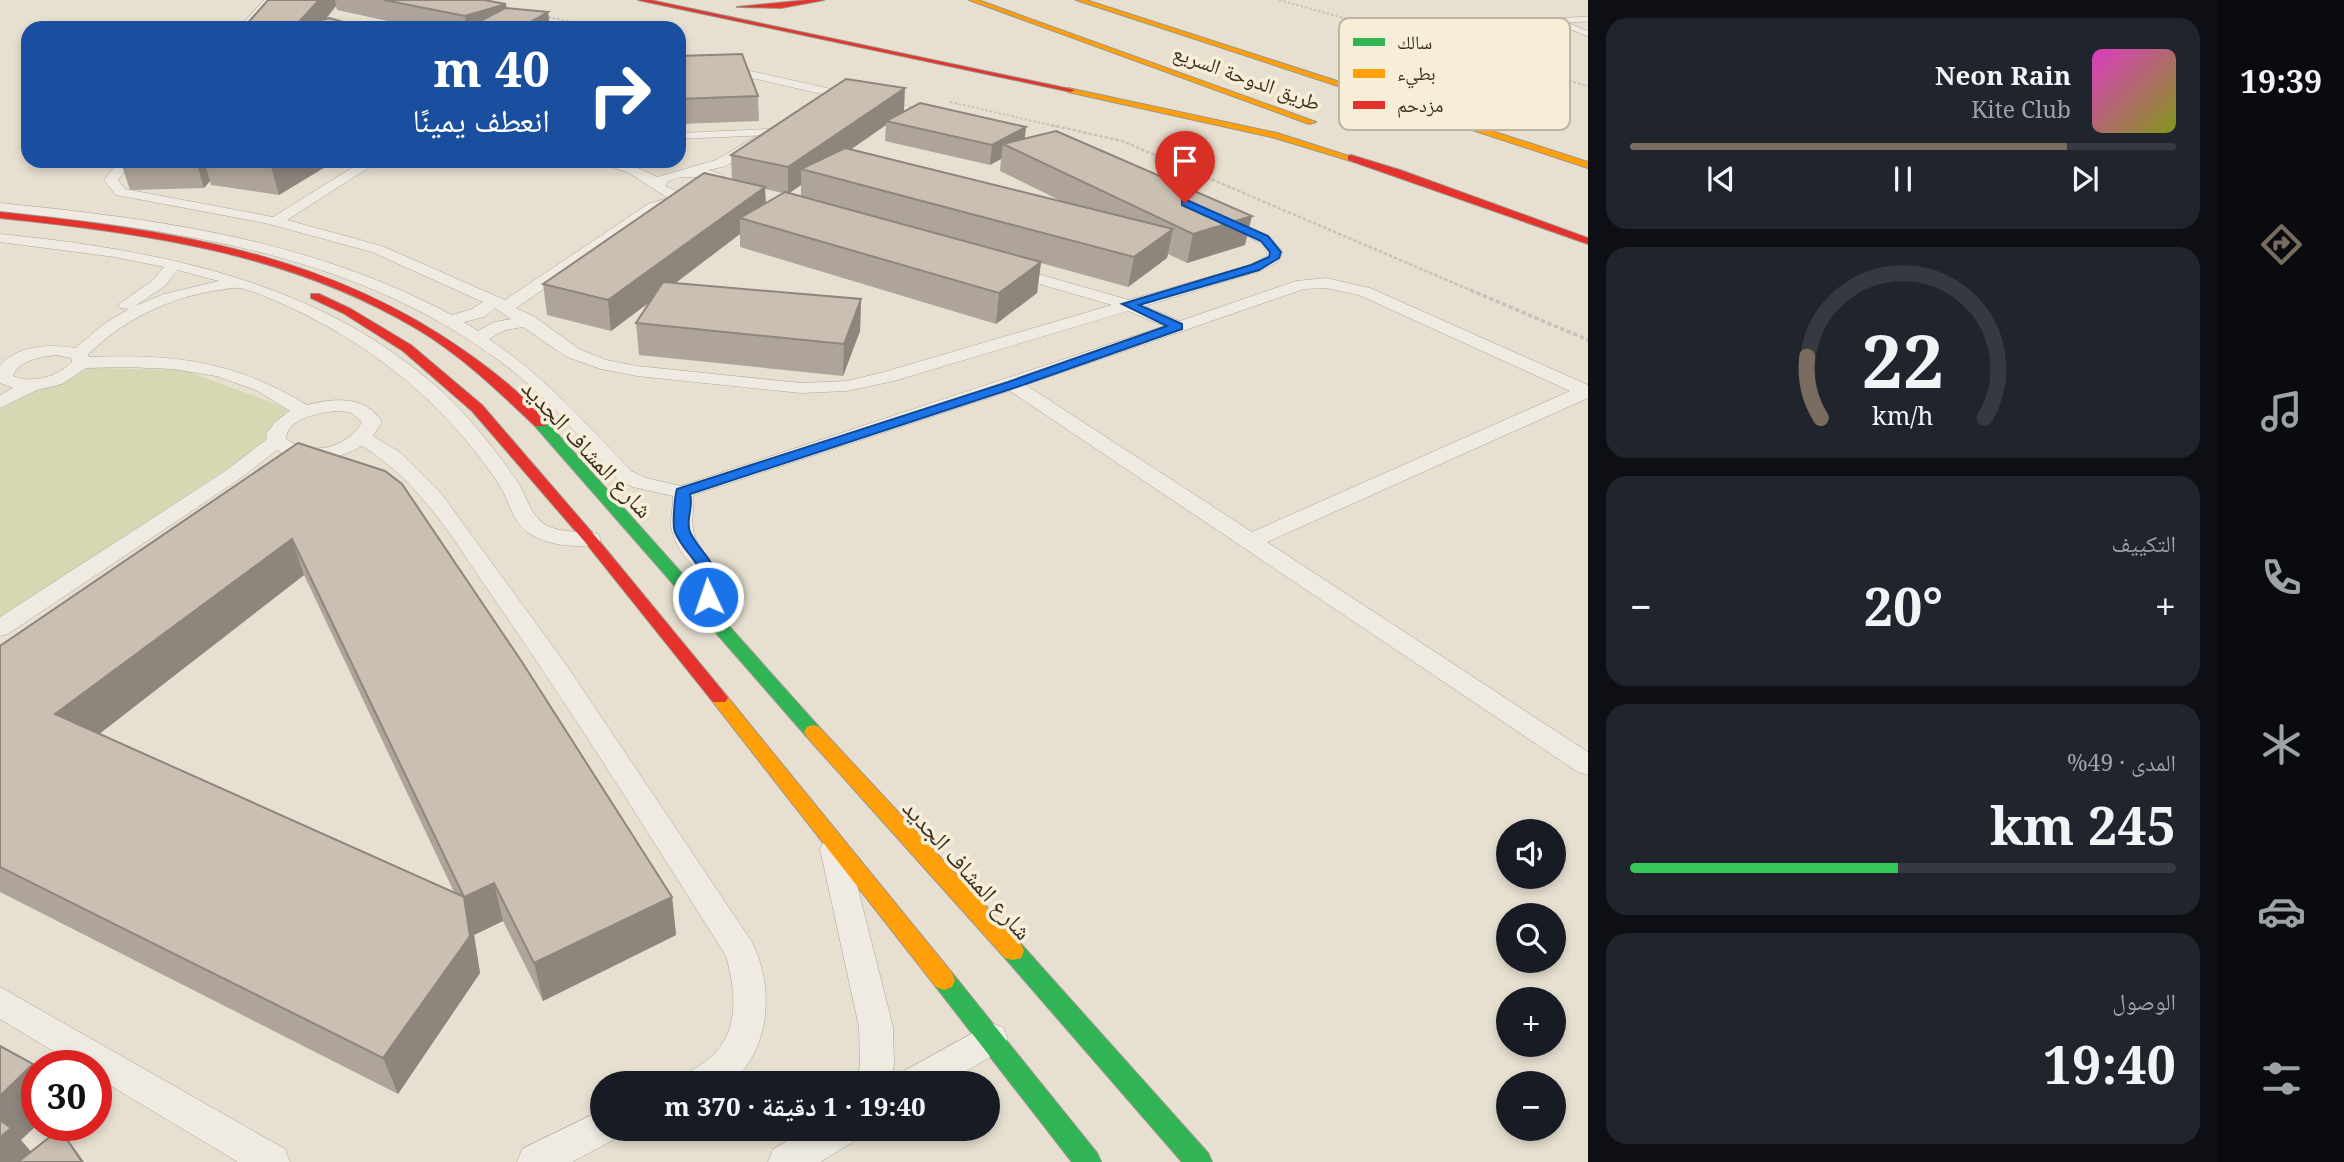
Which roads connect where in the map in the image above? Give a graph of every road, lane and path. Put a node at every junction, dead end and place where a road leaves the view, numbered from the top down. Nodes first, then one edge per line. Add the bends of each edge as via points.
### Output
1 (269, 0) edge
2 (633, 0) edge
3 (641, 0) edge
4 (821, 0) edge
5 (972, 0) edge
6 (1079, 0) edge
7 (1124, 0) edge
8 (1279, 0) edge
9 (672, 3) edge
10 (534, 14) edge
11 (1344, 18) edge
12 (1588, 19) edge
13 (1570, 20) edge
14 (250, 21) edge
15 (568, 21) edge
16 (1570, 26) edge
17 (1216, 27) dead end
18 (1588, 34) edge
19 (686, 60) edge
20 (1570, 81) edge
21 (1339, 84) edge
22 (1588, 86) edge
23 (829, 92) junction
24 (942, 100) dead end
25 (808, 105) edge
26 (956, 121) edge
27 (1327, 128) dead end
28 (773, 129) joint
29 (1480, 130) edge
30 (686, 135) edge
31 (1588, 165) edge
32 (120, 168) edge
33 (361, 168) edge
34 (627, 168) edge
35 (634, 170) junction
36 (684, 173) junction
37 (723, 182) junction
38 (660, 186) junction
39 (687, 196) junction
40 (0, 207) edge
41 (653, 207) junction
42 (0, 215) edge
43 (1216, 217) edge
44 (278, 221) junction
45 (0, 230) edge
46 (223, 236) junction
47 (0, 238) edge
48 (1588, 241) edge
49 (256, 243) junction
50 (174, 264) junction
51 (997, 268) edge
52 (240, 283) junction
53 (500, 304) junction
54 (1128, 304) junction
55 (449, 321) junction
56 (529, 321) junction
57 (1178, 326) junction
58 (478, 338) junction
59 (1588, 341) edge
60 (0, 350) edge
61 (44, 351) junction
62 (24, 357) junction
63 (80, 359) junction
64 (2, 380) edge
65 (34, 384) junction
66 (1012, 384) junction
67 (1586, 391) edge
68 (0, 402) edge
69 (304, 411) junction
70 (362, 438) junction
71 (554, 439) junction
72 (277, 441) junction
73 (595, 444) junction
74 (302, 453) junction
75 (682, 492) junction
76 (590, 539) junction
77 (1251, 541) junction
78 (702, 608) junction
79 (46, 623) edge
80 (0, 628) edge
81 (1588, 765) edge
82 (831, 836) junction
83 (0, 1002) edge
84 (991, 1038) junction
85 (721, 1071) edge
86 (876, 1071) edge
87 (936, 1071) edge
88 (590, 1133) edge
89 (821, 1141) edge
90 (272, 1162) edge
91 (535, 1162) edge
92 (786, 1162) edge
93 (1088, 1162) edge
94 (1199, 1162) edge

1 - 14 street
2 - 9 main road
3 - 9 main road
4 - 9 main road via 757,8
5 - 27 main road, طريق الدوحة السريع
6 - 21 main road, طريق الدوحة السريع
7 - 17 main road
8 - 11 path
9 - 48 main road via 1264,132 1397,172
10 - 15 path
12 - 13 lane
16 - 18 lane
19 - 23 street
20 - 22 path
23 - 25 street
23 - 26 street
24 - 59 path via 1122,141
28 - 30 lane
28 - 37 street
29 - 31 main road, طريق الدوحة السريع
32 - 44 street via 111,180 121,192
33 - 44 street
34 - 35 street
35 - 36 street
35 - 38 street
36 - 37 street
36 - 38 street via 663,178
37 - 39 street via 703,194
38 - 39 street
38 - 41 street
39 - 41 street
40 - 46 street via 99,216
41 - 53 street
42 - 71 main road, شارع المشاف الجديد via 179,237 328,279 439,336 488,374
43 - 54 street via 1264,239 1275,252 1273,258 1255,268
44 - 46 street
44 - 49 street
44 - 53 street via 377,249
45 - 76 main road via 134,246 214,262 347,311 407,348 462,393
46 - 49 street
47 - 50 street via 98,249
49 - 55 street via 371,282
50 - 52 street
50 - 61 street via 164,279 142,295
51 - 54 street
52 - 63 street via 192,290 163,301 96,337
52 - 76 street via 351,332 401,368 453,413 510,487 529,523 549,534
53 - 55 street
53 - 56 street
54 - 56 street via 888,377 824,388 609,366 573,353
54 - 57 street
55 - 58 street
56 - 58 street via 500,326
57 - 66 street
57 - 67 street via 1293,286 1339,285 1375,295
58 - 73 street via 546,391
60 - 62 street
61 - 62 street
61 - 63 street via 65,350
62 - 64 street via 6,368
63 - 65 street via 76,369
63 - 69 street via 164,363 222,372 262,386
64 - 65 street
65 - 68 street
66 - 75 street
66 - 77 street
67 - 77 street
69 - 70 street via 335,405 362,409 372,422
69 - 72 street via 281,425
70 - 74 street via 335,451
70 - 85 street via 394,457 433,496 556,669 741,952 752,997 746,1039
71 - 73 street
71 - 78 main road, شارع المشاف الجديد
72 - 74 street
72 - 80 street
73 - 75 street via 633,481
74 - 79 street via 265,473
75 - 78 street via 683,534 707,564 710,575 711,586
76 - 82 main road
77 - 81 street
78 - 94 main road, شارع المشاف الجديد via 1090,1035
82 - 84 main road
82 - 86 street via 876,1027
83 - 90 street
84 - 87 street
84 - 93 main road
88 - 91 street
89 - 92 street

